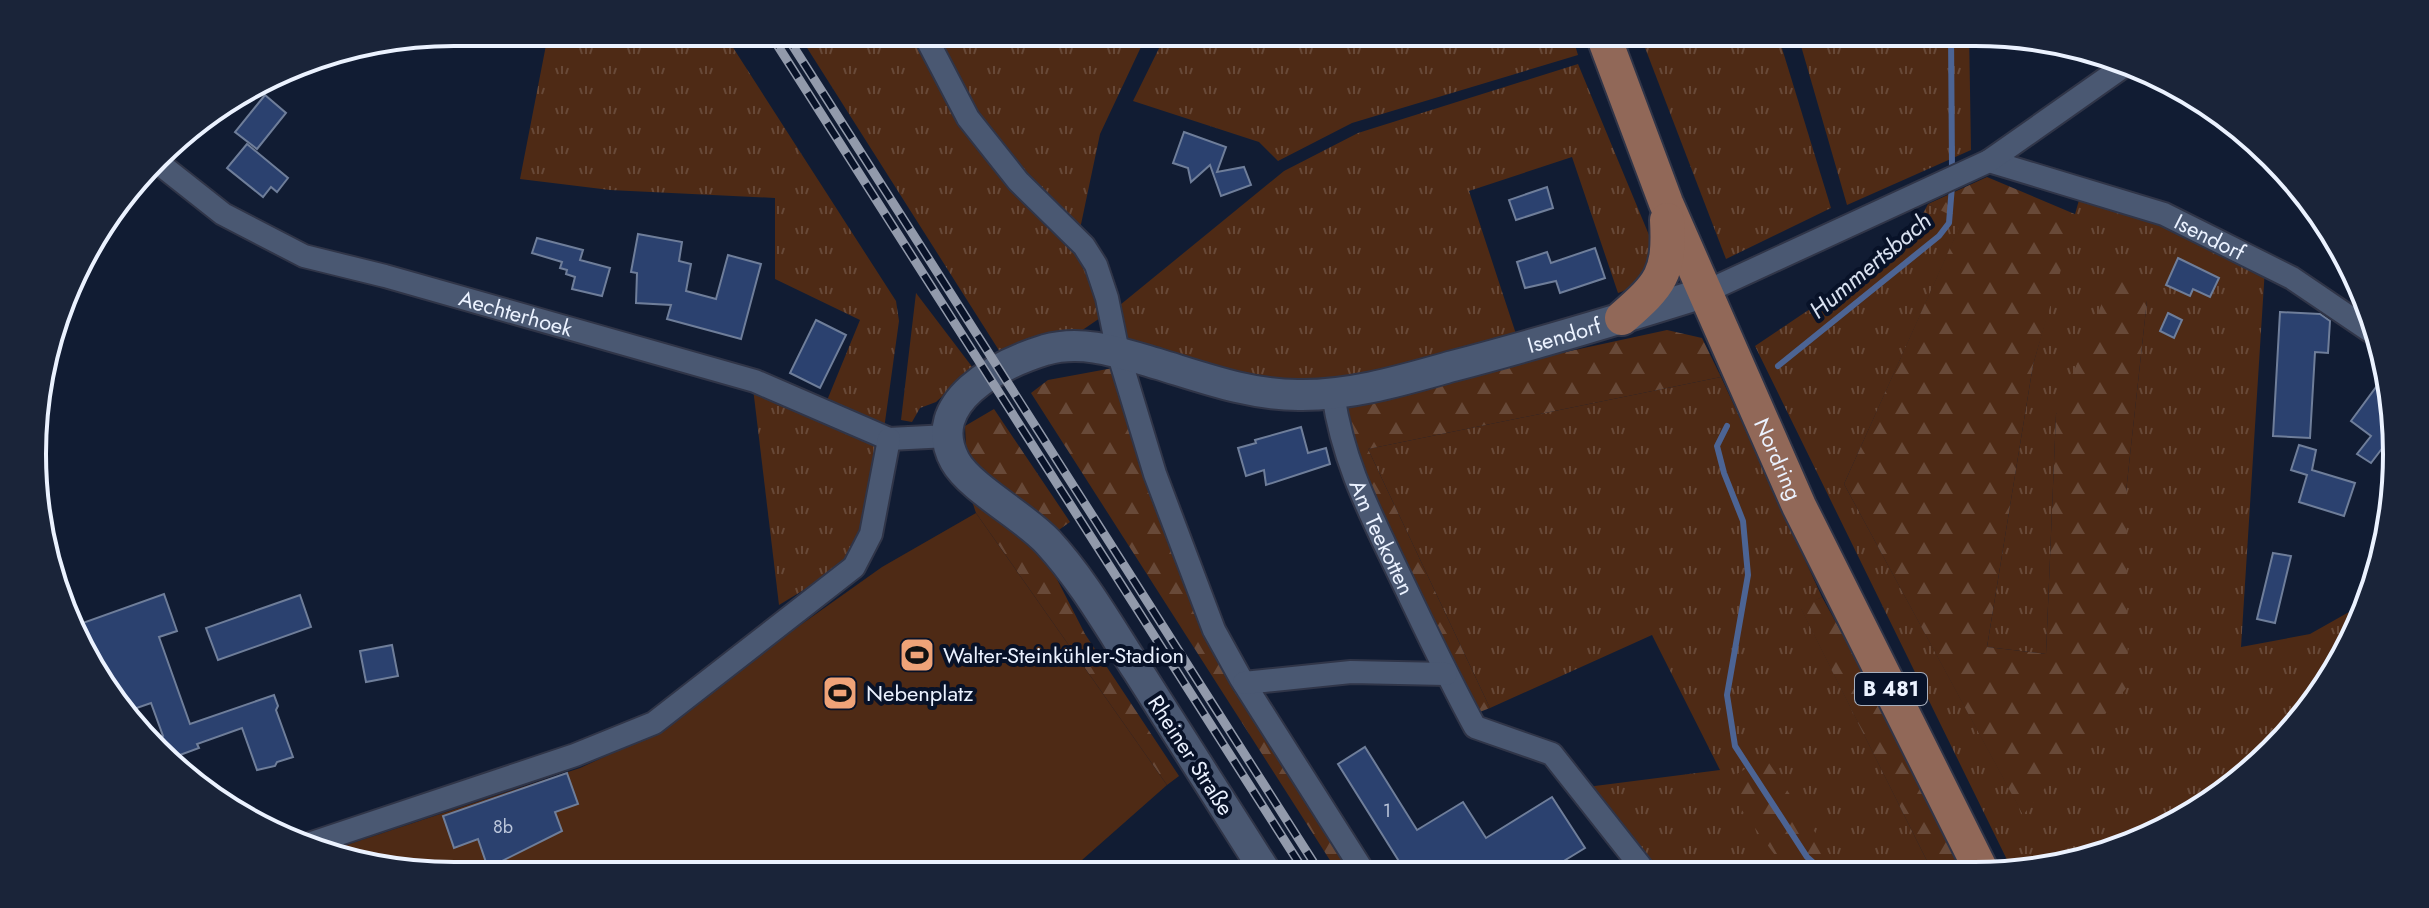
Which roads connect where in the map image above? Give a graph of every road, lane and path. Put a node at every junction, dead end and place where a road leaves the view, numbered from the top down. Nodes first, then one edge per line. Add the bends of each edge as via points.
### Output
1 (930, 46) edge
2 (1607, 46) edge
3 (2116, 72) edge
4 (1980, 166) junction
5 (164, 168) edge
6 (1666, 203) junction
7 (1703, 293) junction
8 (1622, 318) junction
9 (2362, 325) edge
10 (1118, 352) junction
11 (1333, 394) junction
12 (948, 436) junction
13 (889, 439) junction
14 (1446, 674) junction
15 (1244, 683) junction
16 (322, 840) edge
17 (1259, 862) edge
18 (1357, 862) edge
19 (1637, 862) edge
20 (1977, 862) edge

1 - 10 street via 968,118 1096,265
2 - 6 main road, Nordring / B 481
3 - 4 street, Isendorf
4 - 7 street, Isendorf
4 - 9 street, Isendorf via 2164,214 2292,278
5 - 13 street, Aechterhoek via 223,214 304,256 755,381
6 - 7 main road, Nordring / B 481
6 - 8 main road via 1664,274
7 - 8 street, Isendorf
7 - 20 main road, Nordring / B 481 via 1799,506
8 - 11 street, Isendorf via 1403,380
10 - 11 street, Isendorf via 1247,390
10 - 12 street, Isendorf via 1086,345 1046,350 988,375 965,392 952,413
10 - 15 street via 1155,474 1214,630
11 - 14 street, Am Teekotten via 1352,474
12 - 13 street, Aechterhoek
12 - 17 street, Rheiner Straße via 955,461 1048,542 1090,597
13 - 16 street via 871,534 854,567 654,723 575,755
14 - 15 street via 1351,672
14 - 19 street, Am Teekotten via 1475,727 1552,754
15 - 18 street

